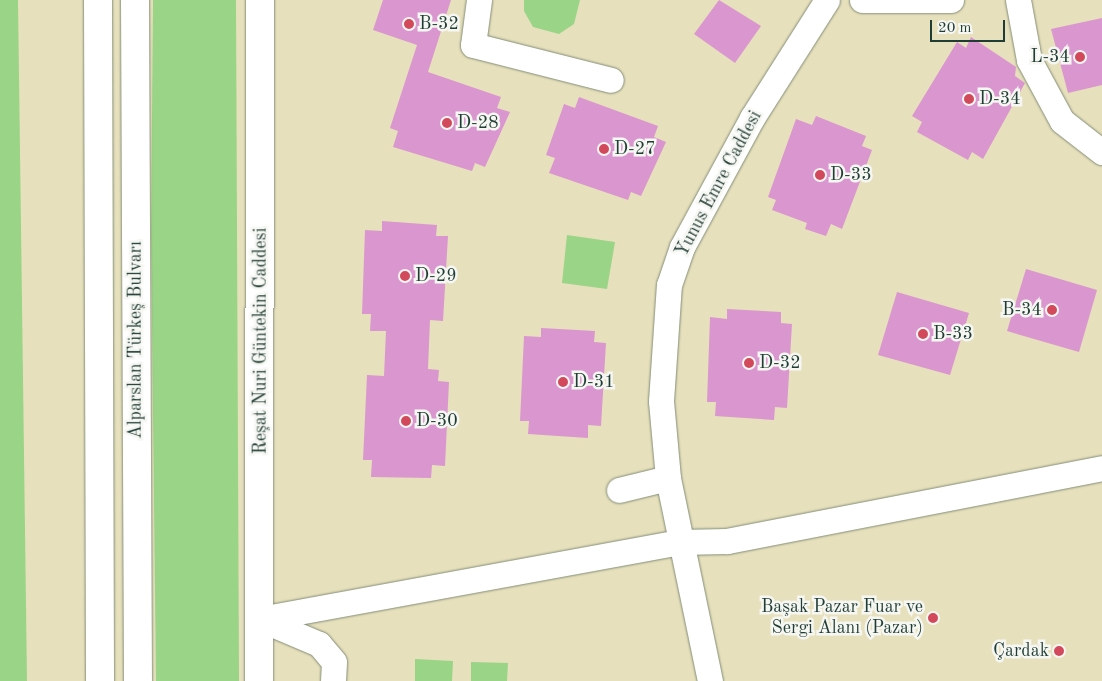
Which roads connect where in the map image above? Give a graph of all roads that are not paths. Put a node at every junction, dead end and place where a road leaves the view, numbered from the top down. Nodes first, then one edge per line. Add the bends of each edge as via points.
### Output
1 (98, 0) edge
2 (135, 0) edge
3 (260, 0) edge
4 (479, 0) edge
5 (827, 0) edge
6 (862, 0) edge
7 (951, 0) edge
8 (1018, 0) edge
9 (611, 80) dead end
10 (1102, 152) edge
11 (1102, 468) edge
12 (668, 478) junction
13 (619, 490) dead end
14 (679, 542) junction
15 (260, 619) junction
16 (100, 681) edge
17 (138, 681) edge
18 (259, 681) edge
19 (333, 681) edge
20 (710, 681) edge

1 - 16 main road, Alparslan Türkeş Bulvarı
2 - 17 main road, Alparslan Türkeş Bulvarı
3 - 15 main road, Reşat Nuri Güntekin Caddesi
4 - 9 street via 473,45
5 - 12 street, Yunus Emre Caddesi via 752,118 682,247 669,285 663,328 661,400
6 - 7 street
8 - 10 street via 1029,60 1058,113
11 - 14 street via 727,541
12 - 13 street
12 - 14 street, Yunus Emre Caddesi
14 - 15 street
14 - 20 street, Yunus Emre Caddesi
15 - 18 main road, Reşat Nuri Güntekin Caddesi
15 - 19 street via 319,644 334,662

